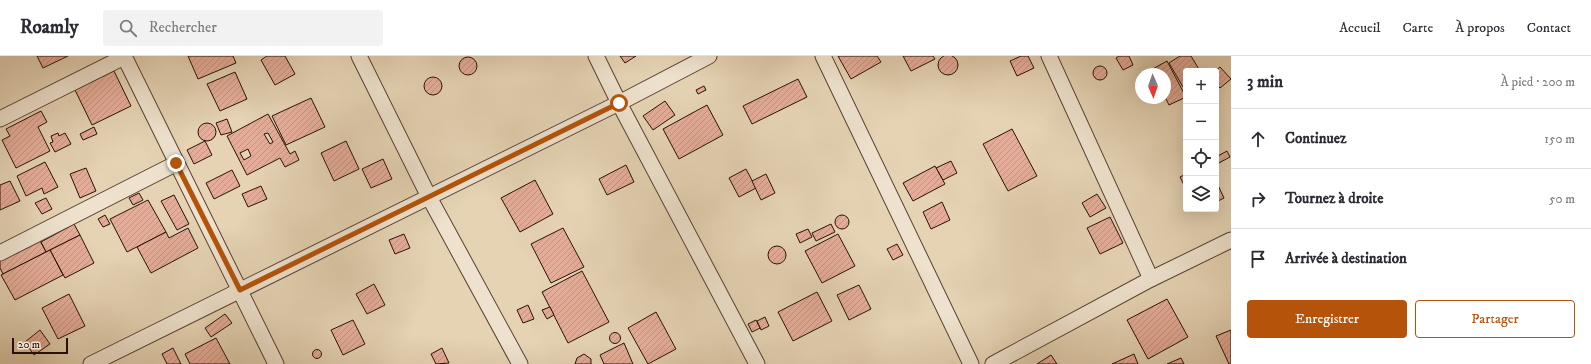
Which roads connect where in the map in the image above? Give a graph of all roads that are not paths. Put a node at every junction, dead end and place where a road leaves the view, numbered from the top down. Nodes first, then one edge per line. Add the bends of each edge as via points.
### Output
1 (124, 56) edge
2 (359, 56) edge
3 (596, 56) edge
4 (709, 56) edge
5 (824, 56) edge
6 (1049, 56) edge
7 (619, 103) junction
8 (0, 119) edge
9 (176, 163) junction
10 (429, 197) junction
11 (1231, 240) edge
12 (0, 253) edge
13 (1151, 279) junction
14 (240, 290) junction
15 (91, 364) edge
16 (276, 364) edge
17 (520, 364) edge
18 (757, 364) edge
19 (971, 364) edge
20 (993, 364) edge

1 - 8 street
1 - 9 street
2 - 10 street
3 - 7 street
4 - 7 street
5 - 19 street
6 - 13 street
7 - 10 street
7 - 18 street
9 - 12 street
9 - 14 street
10 - 14 street
10 - 17 street
11 - 13 street
13 - 20 street
14 - 15 street
14 - 16 street

